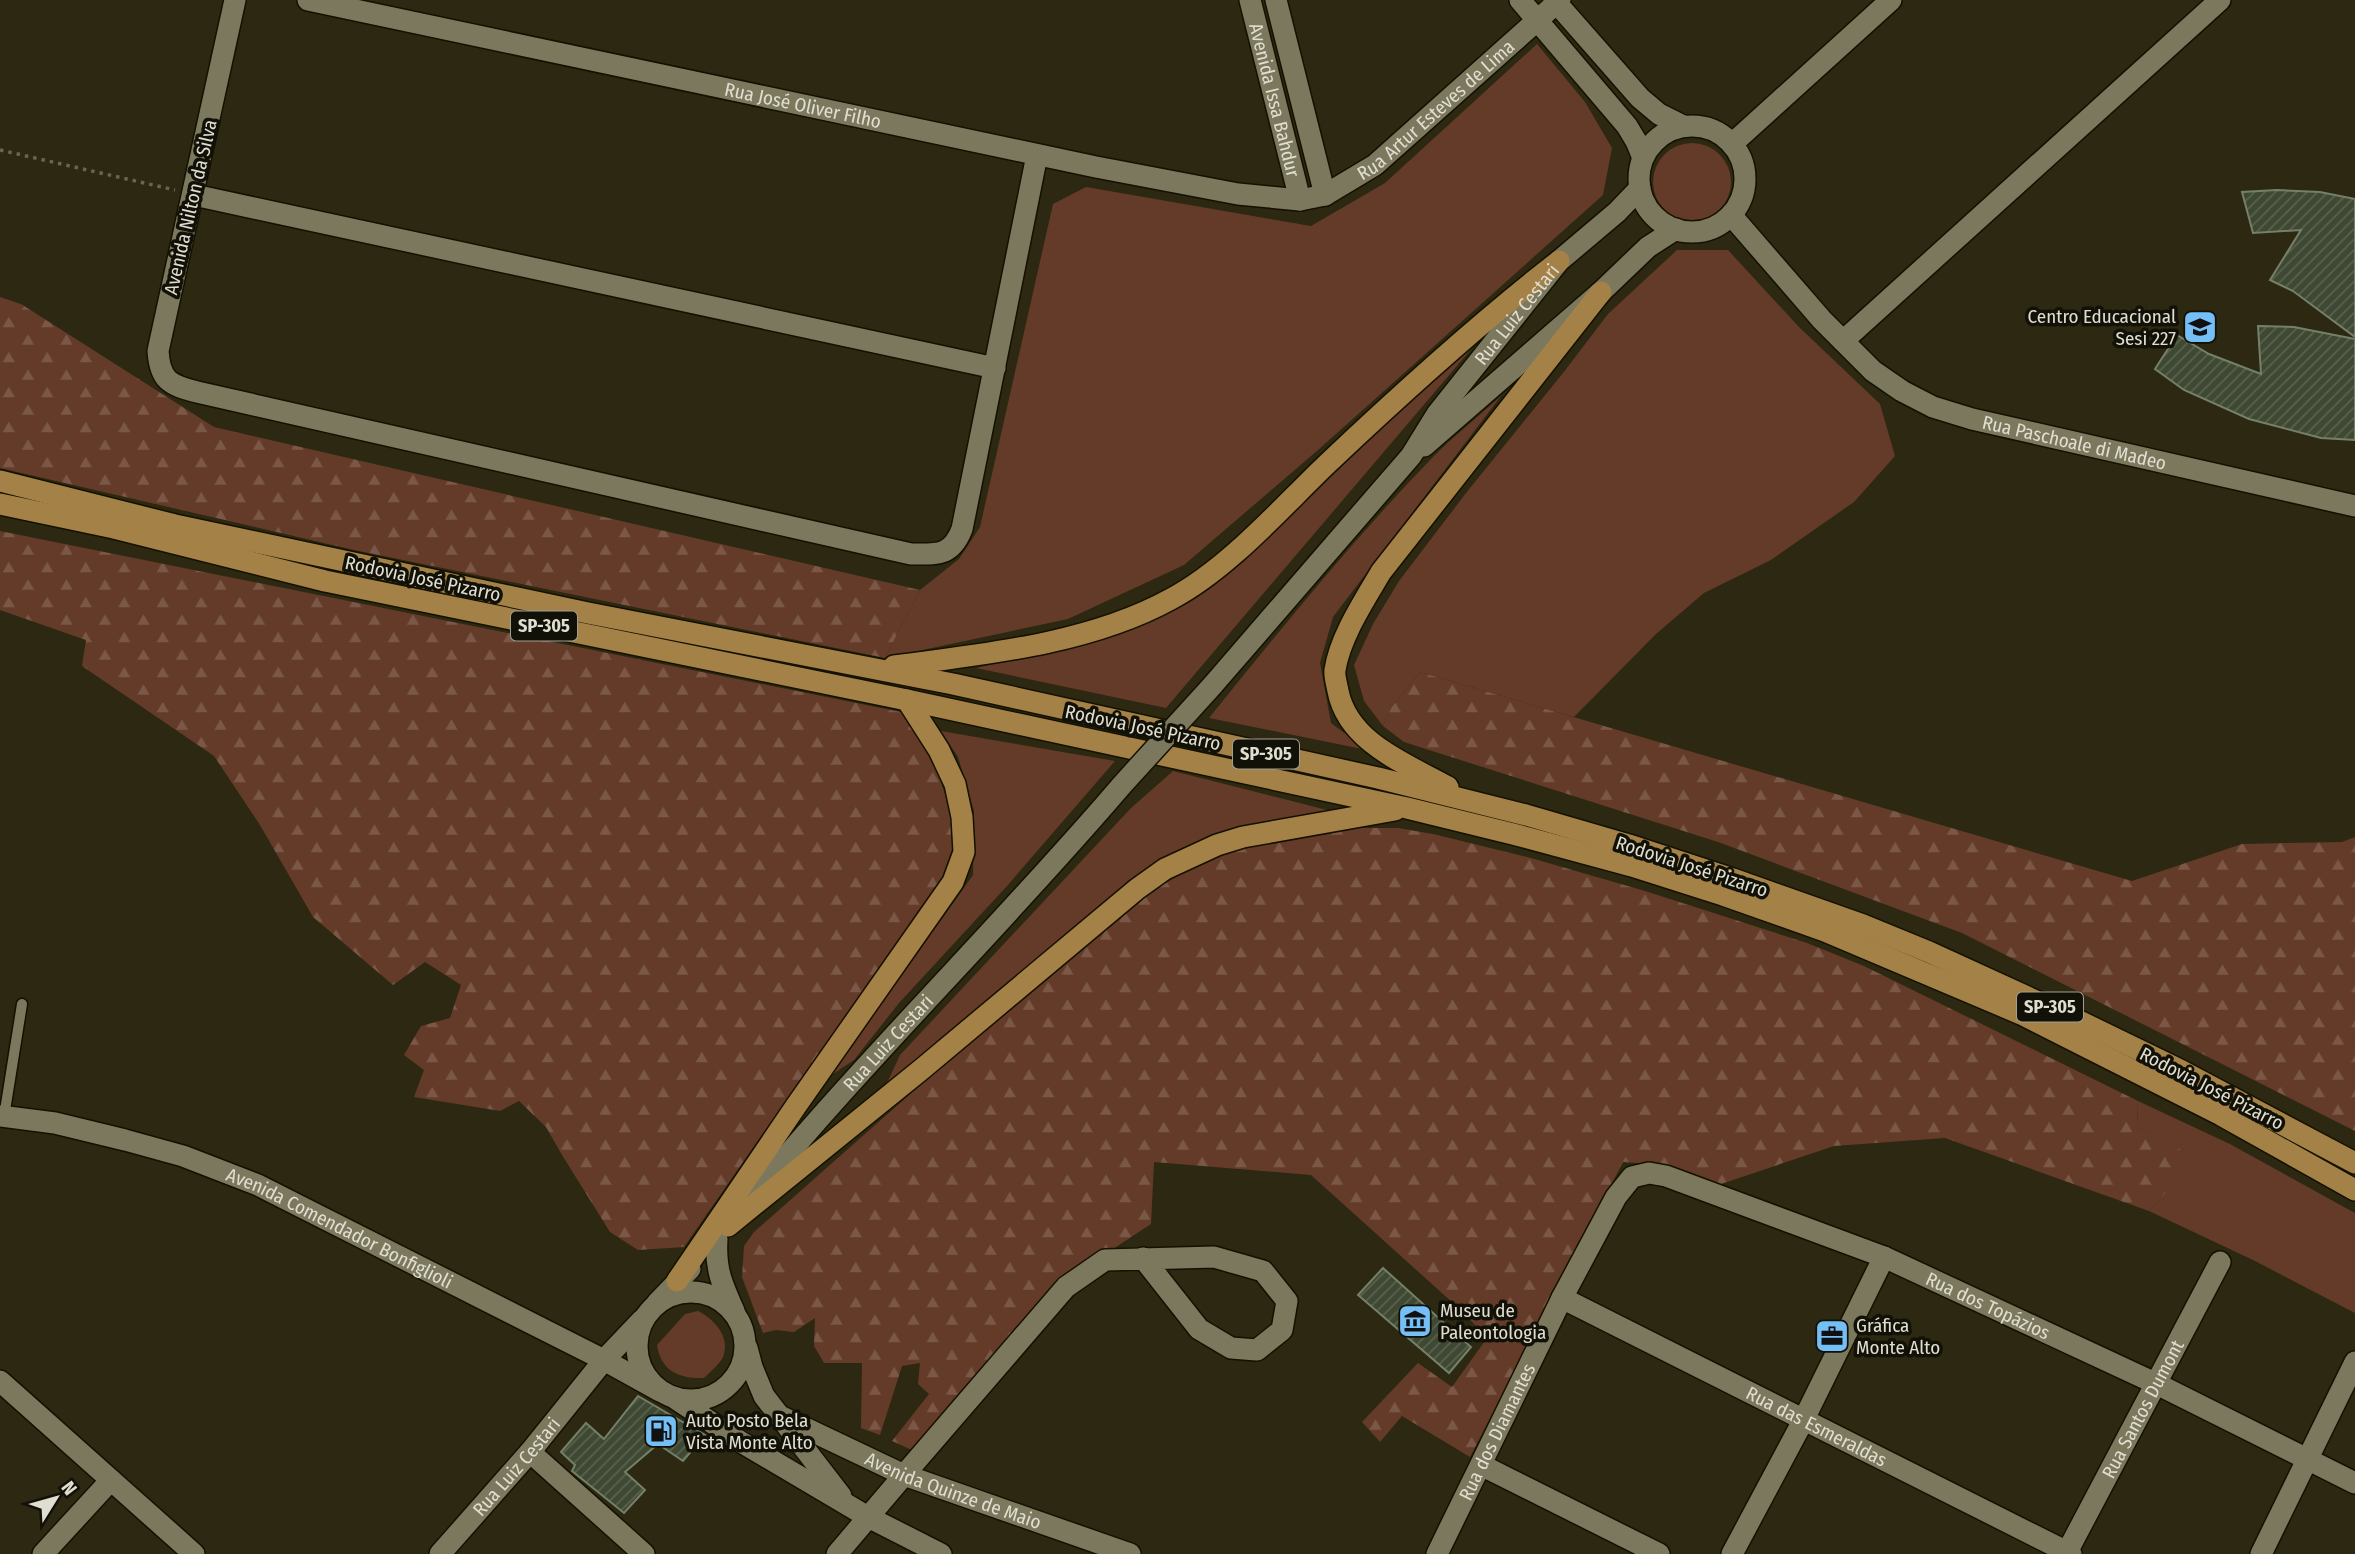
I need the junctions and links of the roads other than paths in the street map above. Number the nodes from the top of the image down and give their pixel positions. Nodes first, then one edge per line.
1 (235, 0) edge
2 (308, 0) edge
3 (1250, 0) edge
4 (1276, 0) edge
5 (1520, 0) edge
6 (1891, 0) edge
7 (2220, 0) edge
8 (1557, 1) edge
9 (1538, 20) junction
10 (1683, 126) junction
11 (1732, 144) junction
12 (1037, 155) junction
13 (1643, 158) junction
14 (1640, 188) junction
15 (194, 195) junction
16 (1325, 195) junction
17 (1300, 200) junction
18 (1731, 215) junction
19 (1676, 229) junction
20 (1559, 261) junction
21 (1601, 292) junction
22 (1843, 341) junction
23 (995, 368) junction
24 (1411, 456) junction
25 (0, 481) edge
26 (0, 504) edge
27 (2355, 506) edge
28 (877, 668) junction
29 (907, 700) junction
30 (1478, 803) junction
31 (1407, 808) junction
32 (22, 1004) dead end
33 (0, 1068) edge
34 (12, 1074) junction
35 (1, 1119) edge
36 (2355, 1163) edge
37 (2355, 1190) edge
38 (1616, 1197) joint
39 (723, 1233) junction
40 (1884, 1257) junction
41 (1143, 1258) junction
42 (2220, 1262) dead end
43 (677, 1281) junction
44 (1562, 1298) junction
45 (652, 1309) junction
46 (737, 1317) junction
47 (745, 1338) junction
48 (604, 1360) junction
49 (2355, 1363) edge
50 (0, 1381) edge
51 (2157, 1384) junction
52 (667, 1394) junction
53 (780, 1416) junction
54 (1803, 1421) junction
55 (530, 1452) junction
56 (2306, 1458) junction
57 (1481, 1465) junction
58 (904, 1475) junction
59 (111, 1480) junction
60 (2355, 1483) edge
61 (849, 1506) junction
62 (868, 1517) junction
63 (2068, 1553) edge
64 (43, 1554) edge
65 (194, 1554) edge
66 (440, 1554) edge
67 (645, 1554) edge
68 (836, 1554) edge
69 (940, 1554) edge
70 (1130, 1554) edge
71 (1437, 1554) edge
72 (1659, 1554) edge
73 (1732, 1554) edge
74 (2261, 1554) edge

1 - 15 street, Avenida Nilton da Silva
2 - 12 street, Rua José Oliver Filho
3 - 17 street, Avenida Issa Bahdur
4 - 16 street, Avenida Issa Bahdur
5 - 9 street
6 - 11 street
7 - 22 street
8 - 9 street, Rua Artur Esteves de Lima
8 - 10 street
9 - 13 street
9 - 16 street, Rua Artur Esteves de Lima
10 - 11 street
10 - 13 street
11 - 18 street
12 - 17 street, Rua José Oliver Filho
12 - 23 street
13 - 14 street
14 - 19 street
14 - 20 street, Rua Luiz Cestari
15 - 23 street
15 - 23 street, Avenida Nilton da Silva
16 - 17 street, Rua Artur Esteves de Lima
18 - 19 street
18 - 22 street, Rua Paschoale di Madeo
19 - 21 street, Rua Luiz Cestari
20 - 24 street, Rua Luiz Cestari
20 - 28 main road
21 - 24 street, Rua Luiz Cestari
21 - 30 main road
22 - 27 street, Rua Paschoale di Madeo
24 - 39 street, Rua Luiz Cestari, bridge
25 - 28 main road, Rodovia José Pizarro / SP-305
26 - 29 main road, Rodovia José Pizarro / SP-305
28 - 30 main road, Rodovia José Pizarro / SP-305
29 - 31 main road, Rodovia José Pizarro / SP-305
29 - 43 main road
30 - 36 main road, Rodovia José Pizarro / SP-305
31 - 37 main road, Rodovia José Pizarro / SP-305
31 - 39 main road
32 - 34 lane
33 - 34 lane
34 - 35 lane
35 - 48 street, Avenida Comendador Bonfiglioli
38 - 40 street, Rua dos Topázios
38 - 44 street, Rua dos Diamantes
39 - 43 street, Rua Luiz Cestari
39 - 46 street
40 - 51 street, Rua dos Topázios
40 - 54 street
41 - 41 street
41 - 58 street
42 - 51 street, Rua Santos Dumont
43 - 45 street, Rua Luiz Cestari
44 - 54 street, Rua das Esmeraldas
44 - 57 street, Rua dos Diamantes
45 - 46 street
45 - 48 street, Rua Luiz Cestari
45 - 52 street
46 - 47 street
47 - 52 street
47 - 53 street
48 - 52 street, Avenida Comendador Bonfiglioli
48 - 55 street, Rua Luiz Cestari
49 - 56 street
50 - 59 street
51 - 56 street, Rua dos Topázios
51 - 63 street, Rua Santos Dumont
52 - 61 street, Avenida Comendador Bonfiglioli
53 - 58 street, Avenida Quinze de Maio
53 - 61 street
54 - 63 street, Rua das Esmeraldas
54 - 73 street
55 - 66 street, Rua Luiz Cestari
55 - 67 street
56 - 60 street, Rua dos Topázios
56 - 74 street
57 - 71 street, Rua dos Diamantes
57 - 72 street
58 - 62 street
58 - 70 street, Avenida Quinze de Maio
59 - 64 street
59 - 65 street
61 - 62 street, Avenida Comendador Bonfiglioli
62 - 68 street
62 - 69 street, Avenida Comendador Bonfiglioli

